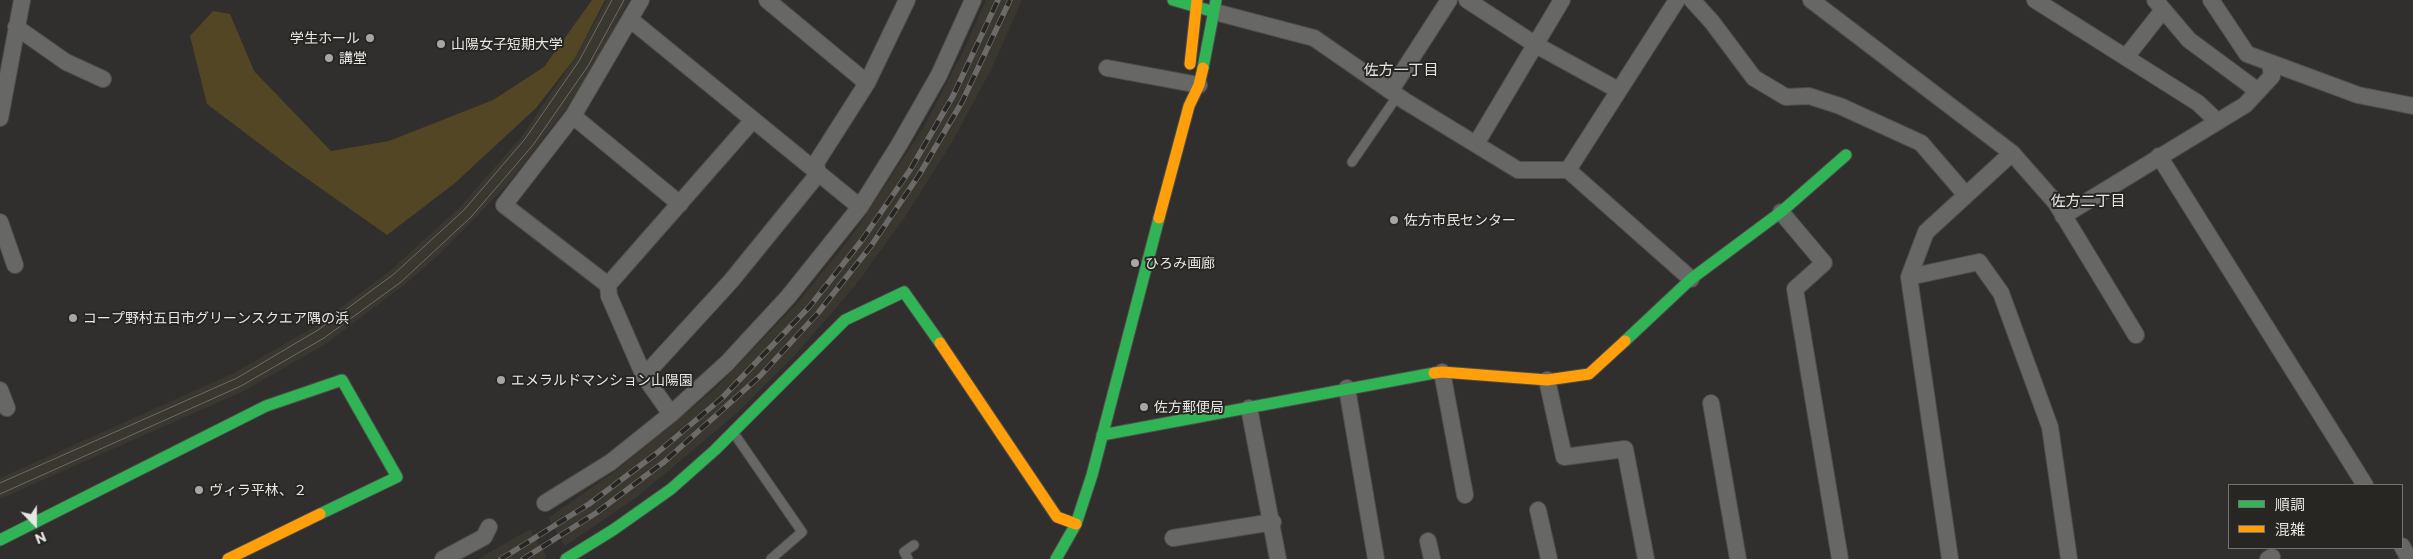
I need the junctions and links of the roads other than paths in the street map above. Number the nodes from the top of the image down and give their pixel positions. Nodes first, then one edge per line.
1 (22, 0) edge
2 (641, 0) edge
3 (767, 0) edge
4 (908, 0) edge
5 (974, 0) edge
6 (1173, 0) edge
7 (1449, 0) edge
8 (1467, 0) edge
9 (1562, 0) edge
10 (1677, 0) edge
11 (1692, 0) edge
12 (1811, 0) edge
13 (2035, 0) edge
14 (2211, 0) edge
15 (1197, 4) edge
16 (2159, 5) edge
17 (1216, 6) edge
18 (631, 20) junction
19 (16, 27) junction
20 (1536, 45) junction
21 (2126, 57) junction
22 (2270, 63) junction
23 (1107, 68) dead end
24 (103, 79) dead end
25 (867, 83) junction
26 (1194, 84) junction
27 (1618, 90) junction
28 (2258, 90) junction
29 (1394, 92) junction
30 (2413, 106) edge
31 (574, 116) junction
32 (0, 118) edge
33 (752, 120) junction
34 (2218, 121) junction
35 (1476, 144) junction
36 (2012, 153) junction
37 (1846, 155) dead end
38 (2159, 156) junction
39 (1352, 162) dead end
40 (1568, 170) junction
41 (818, 174) junction
42 (1966, 195) junction
43 (680, 204) junction
44 (860, 207) junction
45 (1781, 212) junction
46 (2063, 216) junction
47 (0, 222) edge
48 (15, 265) dead end
49 (1909, 277) junction
50 (1691, 279) junction
51 (608, 285) junction
52 (2136, 335) dead end
53 (1442, 372) junction
54 (644, 376) junction
55 (1547, 380) junction
56 (1347, 388) junction
57 (0, 390) edge
58 (1711, 403) dead end
59 (7, 408) dead end
60 (1249, 408) junction
61 (671, 414) junction
62 (733, 432) junction
63 (1102, 435) junction
64 (2364, 484) edge
65 (1465, 495) dead end
66 (545, 503) dead end
67 (1538, 510) dead end
68 (1273, 522) junction
69 (1076, 524) junction
70 (489, 527) dead end
71 (1173, 538) dead end
72 (0, 540) edge
73 (1428, 541) dead end
74 (914, 545) dead end
75 (2403, 548) edge
76 (228, 559) edge
77 (443, 559) edge
78 (566, 559) edge
79 (771, 559) edge
80 (908, 559) edge
81 (1056, 559) edge
82 (1278, 559) edge
83 (1376, 559) edge
84 (1432, 559) edge
85 (1549, 559) edge
86 (1646, 559) edge
87 (1738, 559) edge
88 (1840, 559) edge
89 (1950, 559) edge
90 (2069, 559) edge
91 (2409, 559) edge

1 - 19 street
2 - 18 street
3 - 25 street
4 - 25 street
5 - 44 street
6 - 15 street
7 - 29 street
8 - 20 street
9 - 20 street
10 - 27 street
11 - 42 street
12 - 36 street
13 - 21 street
14 - 22 street
15 - 17 street
15 - 26 street
16 - 21 street
16 - 28 street
17 - 26 street
17 - 29 street
18 - 31 street
18 - 33 street
19 - 24 street
19 - 32 street
20 - 27 street
20 - 35 street
21 - 34 street
22 - 28 street
22 - 30 street
23 - 26 street
25 - 41 street
26 - 63 street
27 - 40 street
28 - 34 street
29 - 35 street
29 - 39 lane
31 - 43 street
31 - 51 street
33 - 41 street
33 - 43 street
34 - 38 street
35 - 40 street
36 - 42 street
36 - 46 street
37 - 45 street
38 - 46 street
38 - 64 street
40 - 50 street
41 - 44 street
41 - 54 street
42 - 49 street
43 - 51 street
44 - 61 street
45 - 50 street
45 - 88 street
46 - 52 street
47 - 48 street
49 - 89 street
49 - 90 street
50 - 55 street
51 - 54 street
53 - 55 street
53 - 56 street
53 - 65 street
54 - 61 street
55 - 86 street
56 - 60 street
56 - 83 street
57 - 59 street
58 - 87 street
60 - 63 street
60 - 68 street
61 - 66 street
62 - 69 street
62 - 78 street
62 - 79 lane
63 - 69 street
67 - 85 street
68 - 71 street
68 - 82 street
69 - 81 street
70 - 77 street
72 - 76 street
73 - 84 street
74 - 80 lane
75 - 91 street

